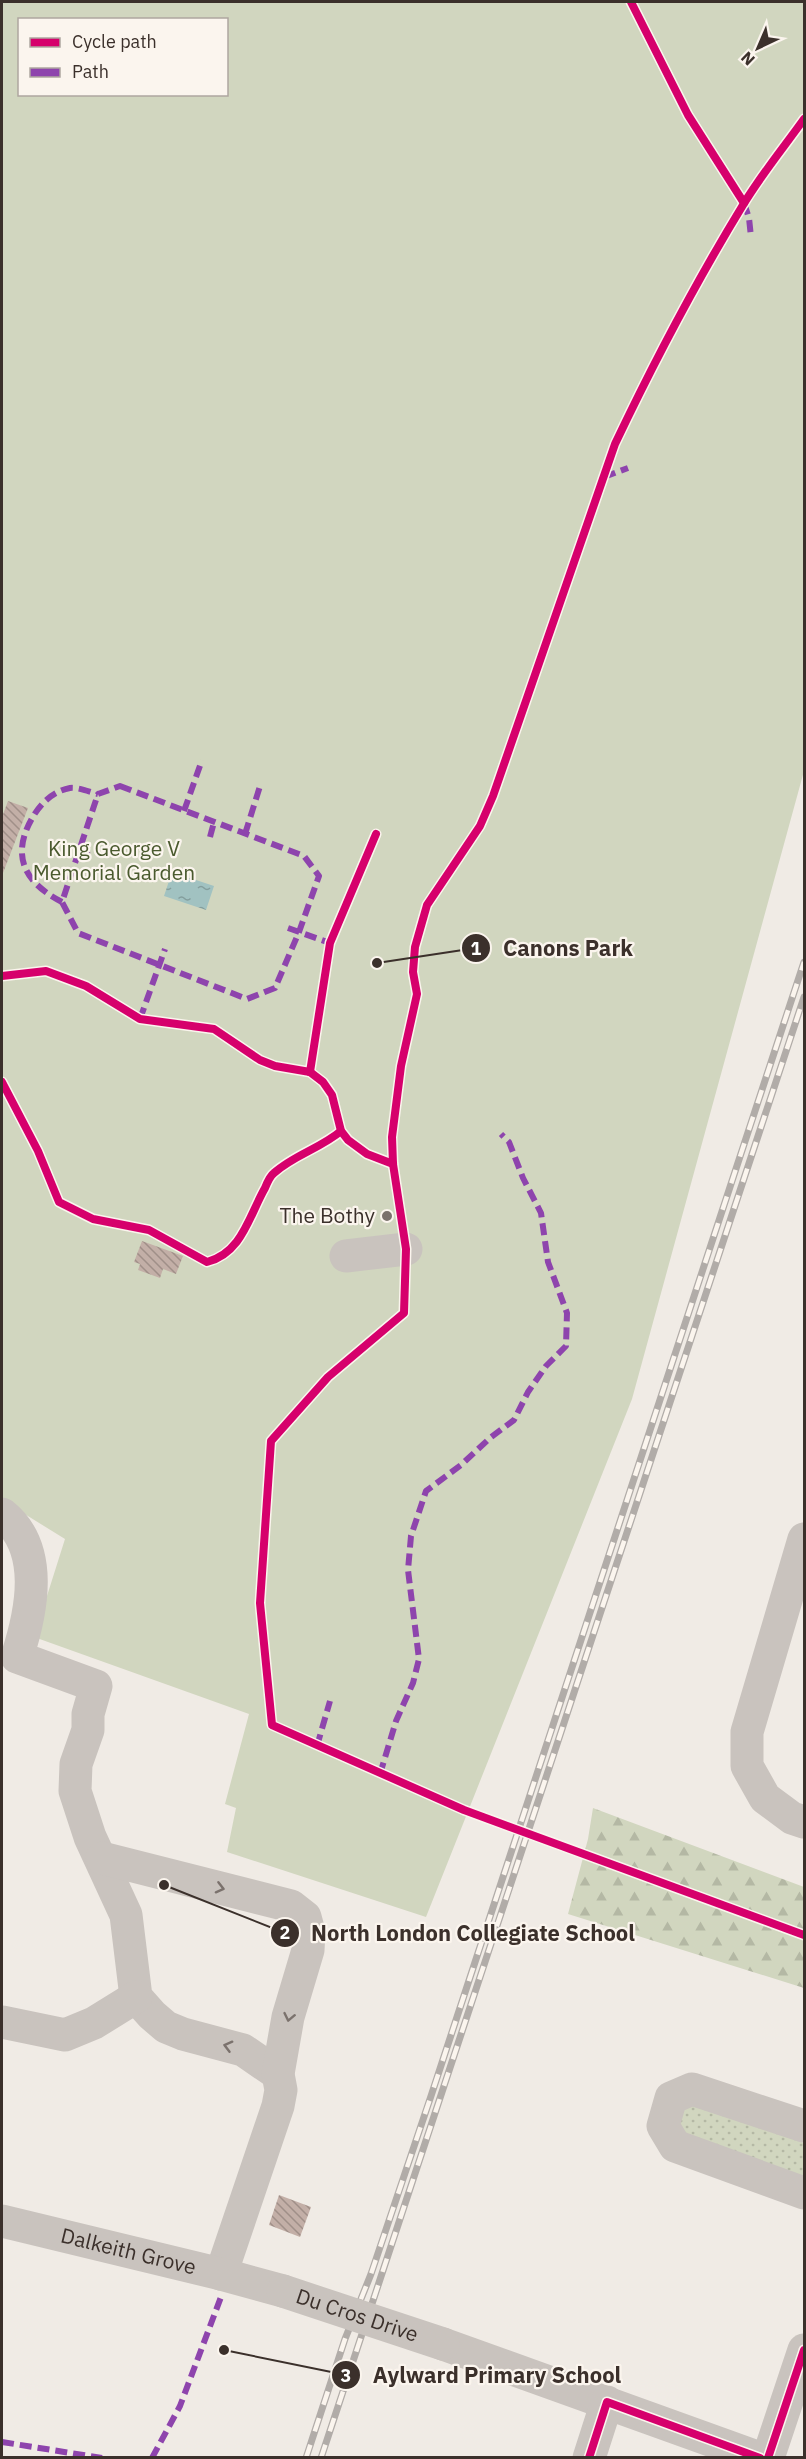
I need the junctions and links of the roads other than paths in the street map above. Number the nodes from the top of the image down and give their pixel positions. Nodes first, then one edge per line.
1 (406, 1249) dead end
2 (346, 1256) dead end
3 (2, 1514) edge
4 (804, 1539) edge
5 (804, 1822) edge
6 (102, 1858) junction
7 (170, 1875) junction
8 (126, 1915) junction
9 (136, 1997) junction
10 (2, 2022) edge
11 (278, 2074) junction
12 (804, 2126) edge
13 (804, 2193) edge
14 (2, 2221) edge
15 (221, 2274) junction
16 (270, 2288) joint
17 (804, 2350) edge
18 (607, 2402) junction
19 (589, 2457) edge
20 (760, 2457) edge
21 (768, 2457) edge

1 - 2 street
3 - 6 street
4 - 5 street
6 - 7 street
6 - 8 street
7 - 8 street
7 -> 11 street
8 - 9 street
9 - 10 street
11 -> 9 street
11 - 15 street
12 - 13 street
14 - 15 street, Dalkeith Grove
15 - 16 street, Dalkeith Grove
16 - 18 street, Du Cros Drive, bridge
17 - 21 street
18 - 19 street
18 - 20 street, Du Cros Drive

